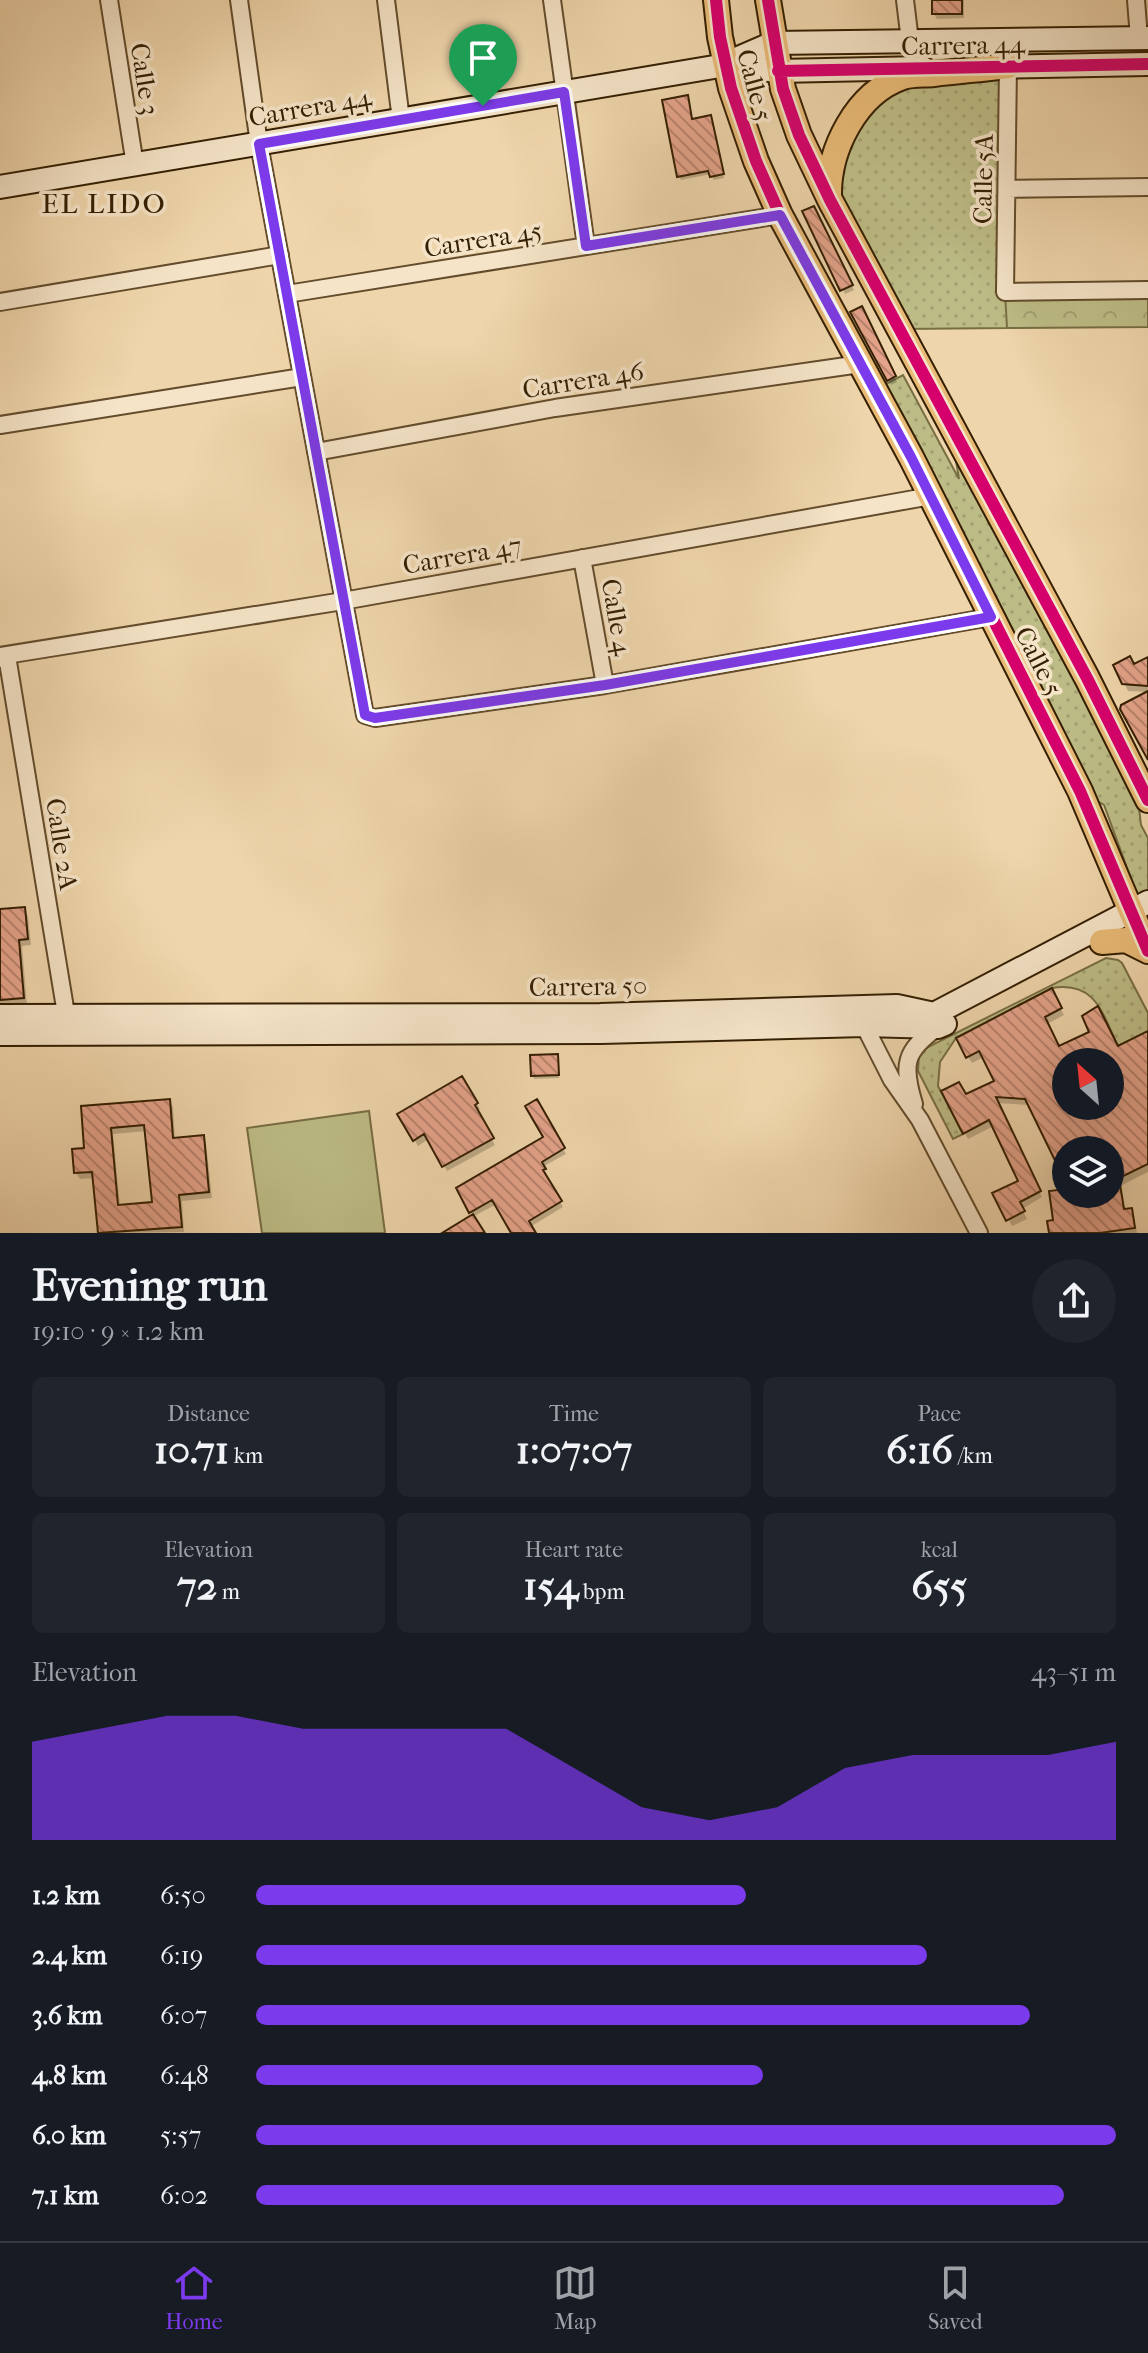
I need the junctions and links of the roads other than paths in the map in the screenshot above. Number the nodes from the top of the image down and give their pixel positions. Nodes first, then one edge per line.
1 (109, 0) edge
2 (239, 0) edge
3 (386, 0) edge
4 (552, 0) edge
5 (716, 0) edge
6 (768, 0) edge
7 (905, 0) edge
8 (1136, 0) edge
9 (1143, 38) edge
10 (1009, 40) junction
11 (910, 41) junction
12 (773, 43) junction
13 (1148, 64) edge
14 (725, 65) junction
15 (1008, 66) junction
16 (778, 71) junction
17 (564, 92) junction
18 (401, 120) junction
19 (259, 144) junction
20 (135, 165) junction
21 (0, 187) edge
22 (1148, 187) edge
23 (1007, 189) junction
24 (830, 200) junction
25 (780, 215) junction
26 (586, 246) junction
27 (280, 255) junction
28 (1148, 290) edge
29 (287, 294) junction
30 (0, 302) edge
31 (860, 364) junction
32 (302, 377) junction
33 (0, 425) edge
34 (316, 452) junction
35 (931, 496) junction
36 (582, 558) junction
37 (343, 601) junction
38 (991, 617) junction
39 (6, 657) edge
40 (605, 685) junction
41 (1148, 800) edge
42 (1141, 914) edge
43 (1102, 942) junction
44 (1148, 951) edge
45 (0, 1016) edge
46 (68, 1024) junction
47 (864, 1025) junction
48 (938, 1027) junction
49 (0, 1034) edge
50 (920, 1120) junction
51 (979, 1233) edge

1 - 20 street, Calle 3
2 - 19 street
3 - 18 street
4 - 17 street
5 - 14 main road, Calle 5
6 - 12 main road, Calle 5
7 - 11 street
8 - 9 street
9 - 10 street, Carrera 44
10 - 11 street, Carrera 44
10 - 15 street
11 - 12 street, Carrera 44
12 - 14 street, Carrera 44
12 - 16 main road, Calle 5
13 - 15 street, Carrera 44
14 - 16 street, Carrera 44
14 - 17 street, Carrera 44
14 - 25 main road, Calle 5
15 - 16 street, Carrera 44
15 - 23 street, Calle 5A
15 - 24 main road
16 - 24 main road, Calle 5
17 - 18 street, Carrera 44
17 - 26 street
18 - 19 street, Carrera 44
19 - 20 street, Carrera 44
19 - 27 street
20 - 21 street, Carrera 44
22 - 23 street
23 - 28 street, Calle 5A
24 - 41 main road, Calle 5
25 - 26 street, Carrera 45
25 - 31 main road, Calle 5
26 - 29 street, Carrera 45
27 - 29 street
27 - 30 street
29 - 32 street
31 - 34 street, Carrera 46
31 - 35 main road, Calle 5
32 - 33 street
32 - 34 street
34 - 37 street
35 - 36 street, Carrera 47
35 - 38 main road, Calle 5
36 - 37 street, Carrera 47
36 - 40 street, Calle 4
37 - 39 street, Carrera 47
37 - 40 street
38 - 40 street
38 - 42 main road, Calle 5
39 - 46 street, Calle 2A
42 - 43 street, Carrera 50
42 - 44 main road, Calle 5
42 - 46 street, Carrera 50
43 - 44 main road
43 - 48 street, Carrera 50
45 - 46 street, Carrera 50
46 - 47 street, Carrera 50
46 - 49 street, Carrera 50
47 - 48 street, Carrera 50
47 - 50 street
48 - 50 street
50 - 51 street

